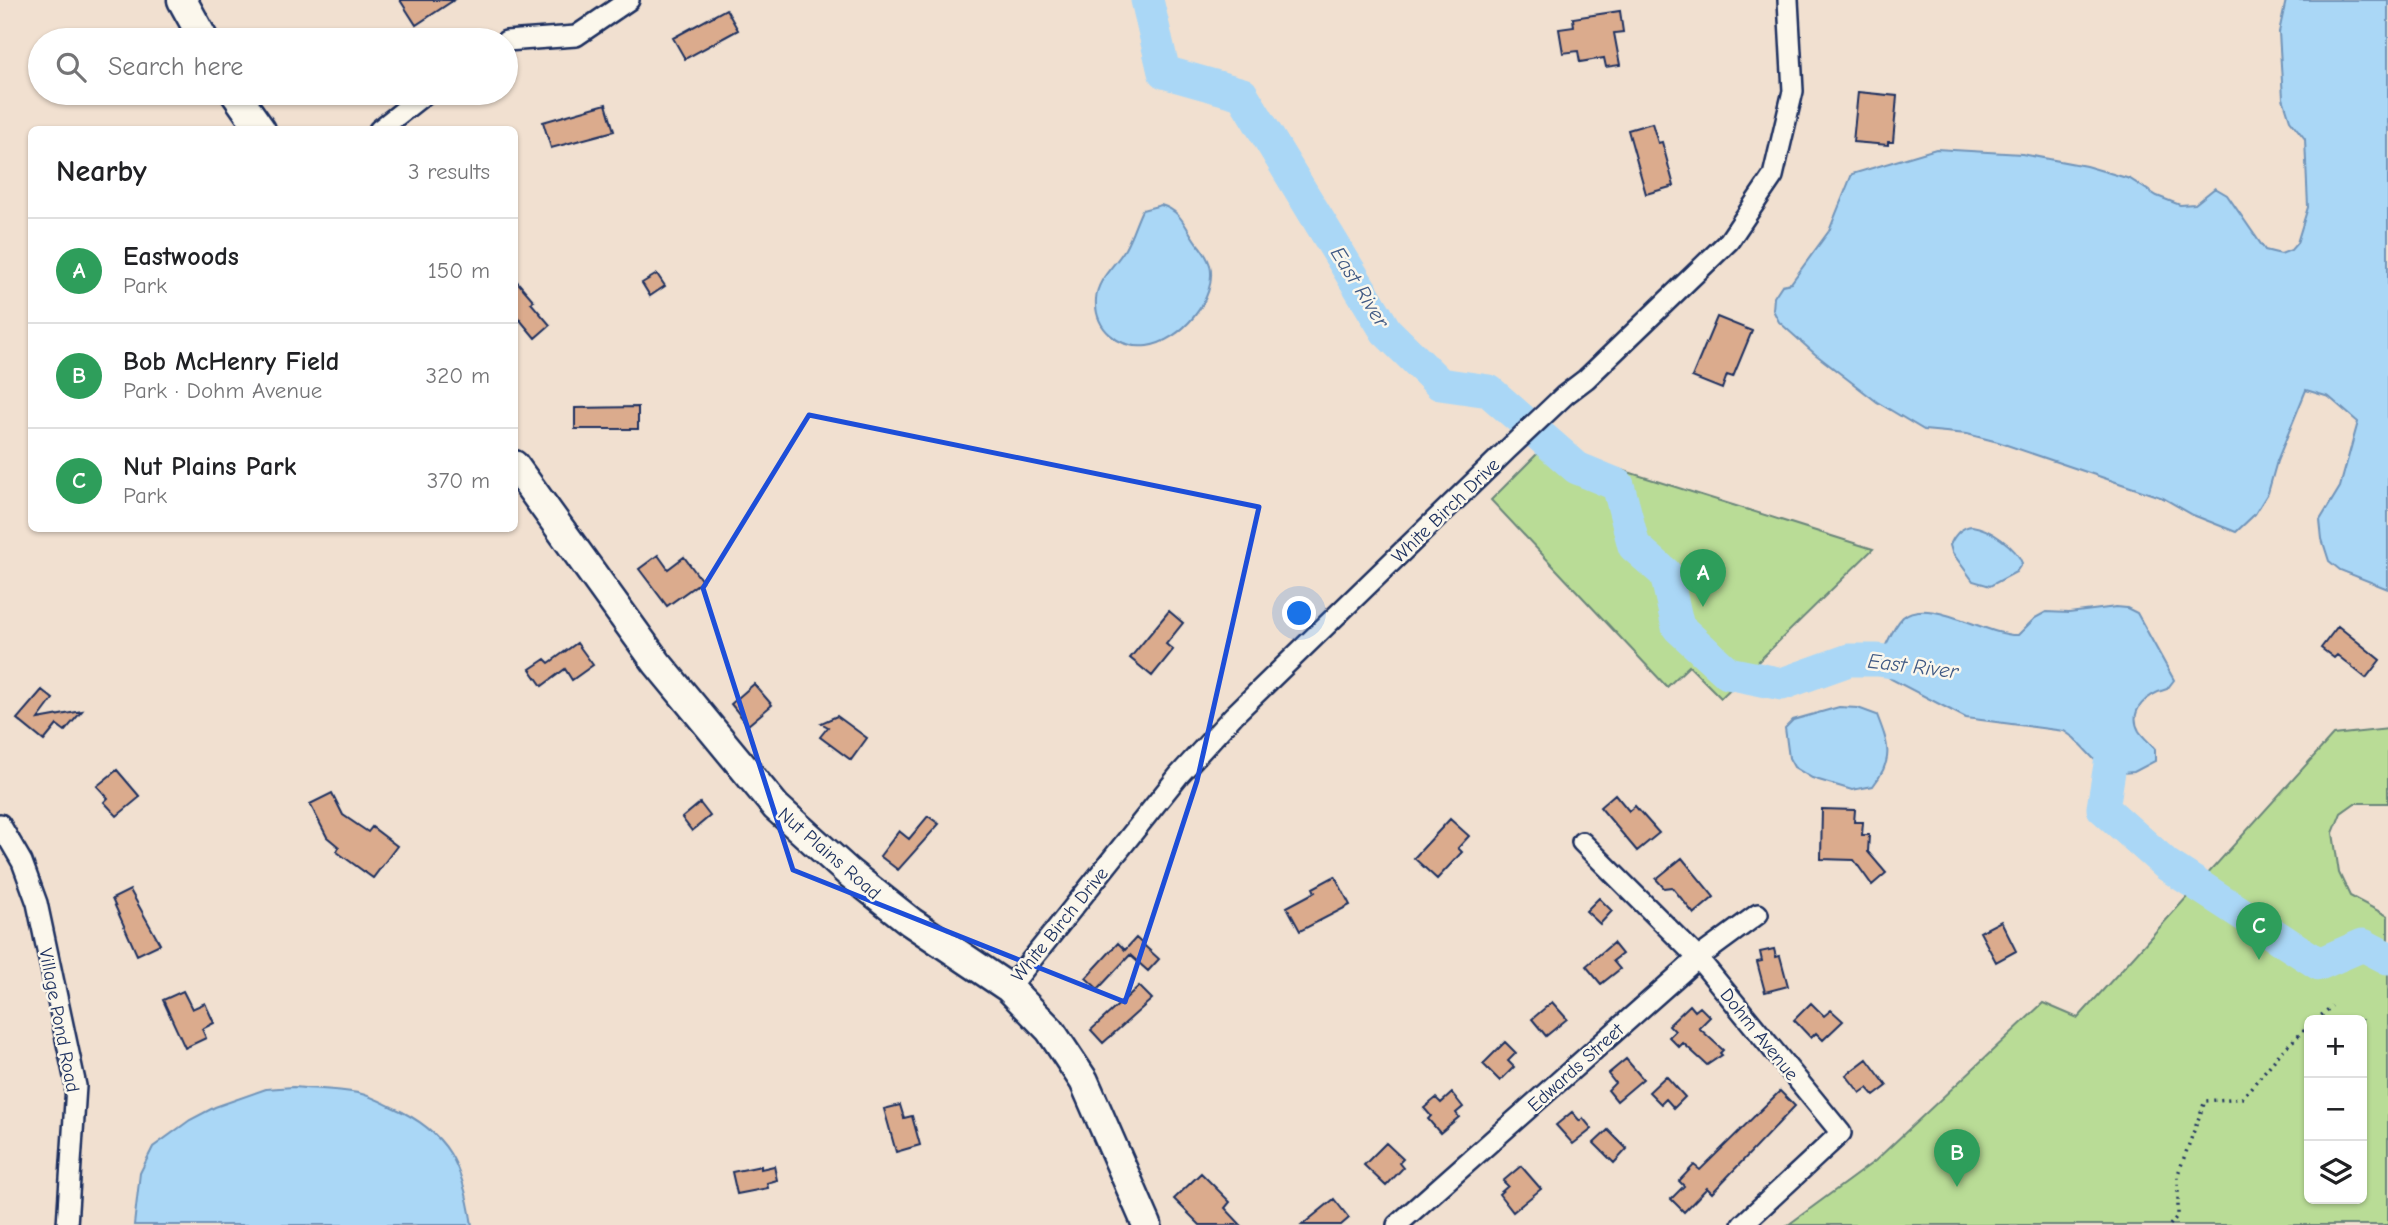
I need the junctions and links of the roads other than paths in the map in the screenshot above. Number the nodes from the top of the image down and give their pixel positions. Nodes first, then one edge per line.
1 (182, 0) edge
2 (629, 0) edge
3 (1788, 0) edge
4 (197, 28) edge
5 (518, 40) edge
6 (243, 105) edge
7 (411, 105) edge
8 (258, 126) edge
9 (384, 126) edge
10 (518, 471) edge
11 (0, 824) edge
12 (1581, 842) dead end
13 (1758, 914) dead end
14 (1698, 958) junction
15 (1009, 988) junction
16 (67, 1225) edge
17 (1147, 1225) edge
18 (1397, 1225) edge
19 (1742, 1225) edge

1 - 4 street
2 - 5 street
3 - 15 street, White Birch Drive
6 - 8 street
7 - 9 street
10 - 15 street, Nut Plains Road
11 - 16 street, Village Pond Road
12 - 14 street, Dohm Avenue
13 - 14 street, Edwards Street
14 - 18 street, Edwards Street
14 - 19 street, Dohm Avenue
15 - 17 street, Nut Plains Road

